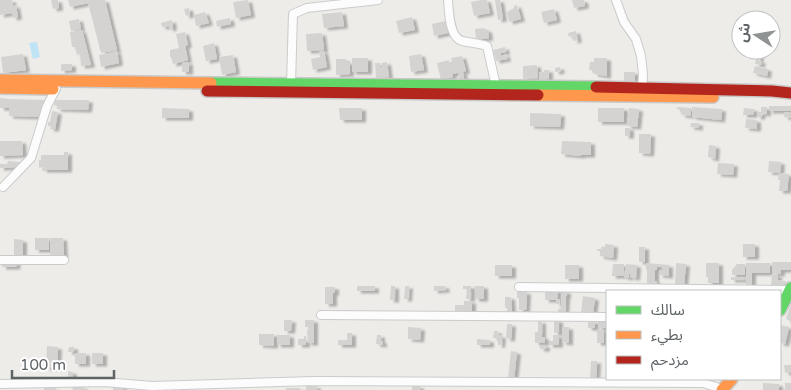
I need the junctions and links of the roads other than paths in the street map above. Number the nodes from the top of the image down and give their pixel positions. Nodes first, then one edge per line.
1 (378, 0) edge
2 (448, 0) edge
3 (616, 0) edge
4 (0, 80) edge
5 (93, 86) junction
6 (496, 86) junction
7 (284, 87) junction
8 (0, 88) edge
9 (56, 89) junction
10 (642, 93) junction
11 (791, 94) edge
12 (3, 187) dead end
13 (0, 260) edge
14 (64, 260) dead end
15 (519, 287) dead end
16 (791, 289) edge
17 (781, 308) edge
18 (321, 315) dead end
19 (606, 317) edge
20 (0, 384) edge
21 (99, 386) edge
22 (723, 389) edge

1 - 7 street
2 - 6 street
3 - 10 street
4 - 5 main road
5 - 7 main road
5 - 9 main road
6 - 7 main road
6 - 10 main road
7 - 10 main road
8 - 9 main road
9 - 12 street
10 - 11 main road
13 - 14 street
15 - 16 street
16 - 17 main road
18 - 19 street
20 - 21 street
21 - 22 street

